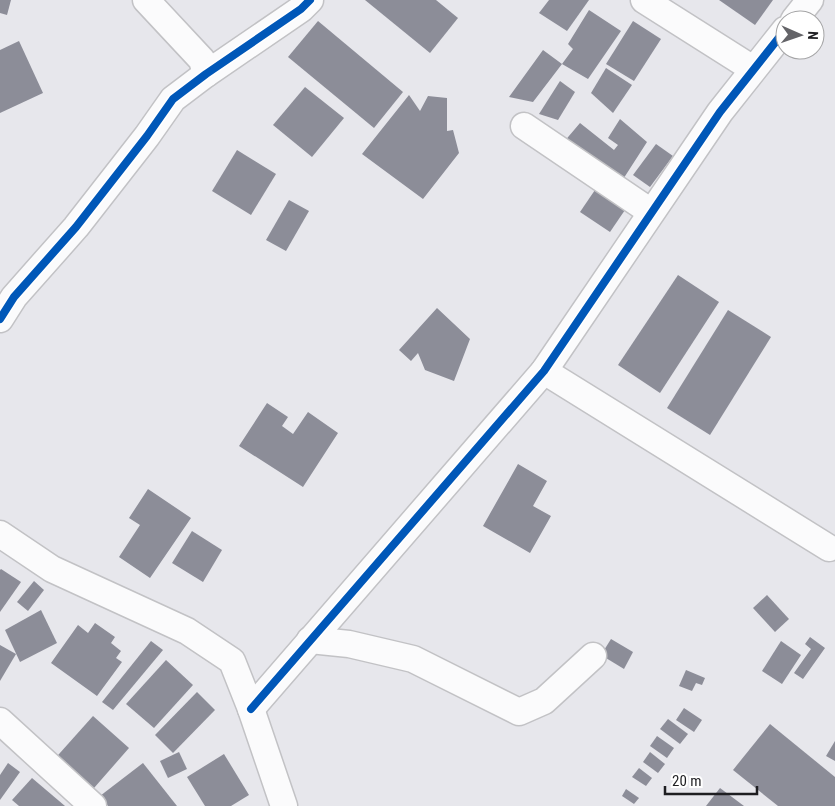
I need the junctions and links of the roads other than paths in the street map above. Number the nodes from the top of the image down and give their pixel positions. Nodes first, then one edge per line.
1 (146, 0) edge
2 (310, 0) edge
3 (644, 0) edge
4 (810, 0) edge
5 (802, 10) edge
6 (775, 42) edge
7 (753, 69) junction
8 (206, 74) junction
9 (524, 126) dead end
10 (651, 212) junction
11 (0, 319) edge
12 (544, 371) junction
13 (0, 534) edge
14 (829, 548) dead end
15 (310, 640) junction
16 (593, 656) dead end
17 (251, 709) junction
18 (0, 721) edge
19 (92, 806) edge
20 (284, 806) edge

1 - 8 street
2 - 8 street
3 - 7 street
4 - 5 street
6 - 7 street
7 - 10 street
8 - 11 street
9 - 10 street
10 - 12 street
12 - 14 street
12 - 15 street
13 - 17 street
15 - 16 street
15 - 17 street
17 - 20 street
18 - 19 street

